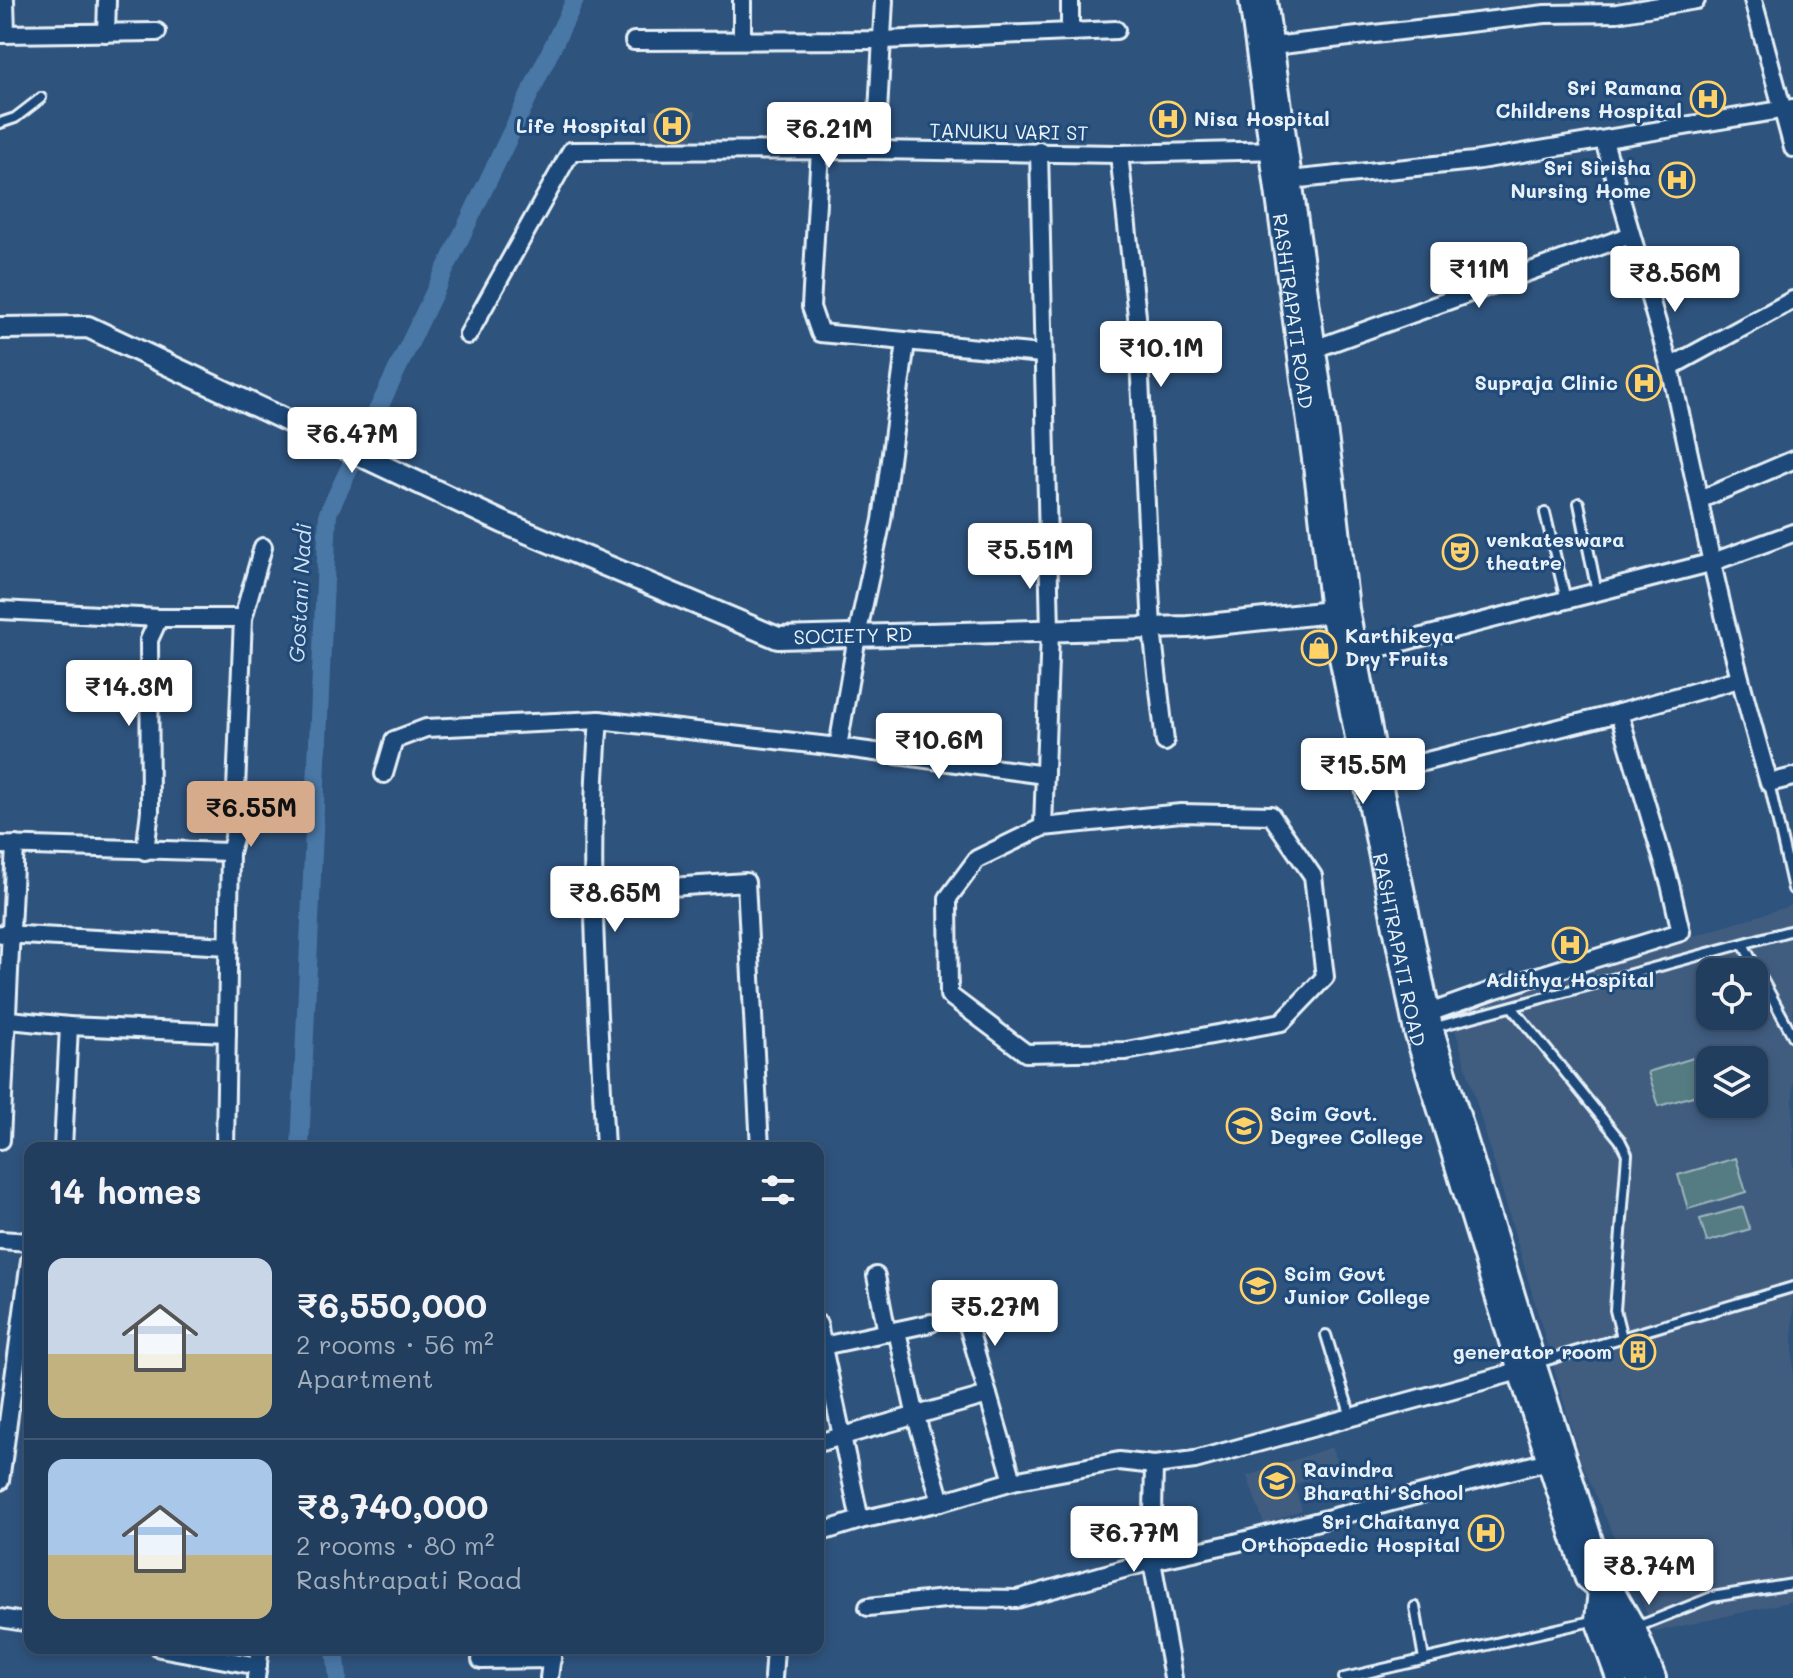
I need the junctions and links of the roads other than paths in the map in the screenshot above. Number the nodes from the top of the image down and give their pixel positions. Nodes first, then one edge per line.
1 (5, 0) edge
2 (107, 0) edge
3 (742, 0) edge
4 (884, 0) edge
5 (1070, 0) edge
6 (1250, 0) edge
7 (1266, 0) edge
8 (1696, 0) edge
9 (1753, 0) edge
10 (1116, 30) dead end
11 (157, 32) dead end
12 (1070, 32) junction
13 (106, 33) junction
14 (3, 34) edge
15 (742, 40) junction
16 (883, 40) junction
17 (634, 41) dead end
18 (1273, 46) junction
19 (41, 98) dead end
20 (1788, 110) edge
21 (0, 123) edge
22 (1604, 141) junction
23 (1793, 148) edge
24 (820, 150) junction
25 (876, 150) junction
26 (1280, 150) junction
27 (1039, 151) junction
28 (1119, 154) junction
29 (1284, 180) junction
30 (1631, 235) junction
31 (1793, 300) edge
32 (0, 328) edge
33 (468, 335) dead end
34 (906, 342) junction
35 (1314, 349) junction
36 (1042, 354) junction
37 (1670, 367) junction
38 (1793, 460) edge
39 (1699, 500) junction
40 (1579, 503) dead end
41 (1545, 513) dead end
42 (1793, 533) edge
43 (263, 547) dead end
44 (1710, 563) junction
45 (1597, 592) junction
46 (1566, 600) junction
47 (0, 610) edge
48 (1331, 612) junction
49 (159, 618) junction
50 (243, 618) junction
51 (1152, 629) junction
52 (1050, 631) junction
53 (857, 636) junction
54 (1348, 656) junction
55 (1739, 679) junction
56 (1619, 713) junction
57 (599, 720) junction
58 (1165, 742) dead end
59 (838, 747) junction
60 (1379, 773) junction
61 (384, 774) dead end
62 (1045, 775) junction
63 (1793, 777) edge
64 (1769, 783) junction
65 (1043, 827) junction
66 (7, 845) edge
67 (145, 851) junction
68 (230, 852) junction
69 (1793, 889) edge
70 (594, 892) junction
71 (1793, 930) edge
72 (6, 934) edge
73 (1743, 944) junction
74 (229, 946) junction
75 (1512, 1007) junction
76 (3, 1020) edge
77 (1426, 1024) junction
78 (69, 1026) junction
79 (227, 1033) junction
80 (1793, 1036) edge
81 (1, 1140) edge
82 (63, 1142) edge
83 (225, 1142) edge
84 (605, 1142) edge
85 (760, 1142) edge
86 (0, 1240) edge
87 (24, 1242) edge
88 (876, 1276) dead end
89 (1793, 1287) edge
90 (24, 1304) edge
91 (964, 1312) dead end
92 (931, 1323) dead end
93 (892, 1332) junction
94 (1326, 1335) dead end
95 (1622, 1338) junction
96 (824, 1346) edge
97 (824, 1363) edge
98 (1527, 1367) junction
99 (988, 1395) junction
100 (916, 1417) junction
101 (1351, 1417) junction
102 (843, 1437) junction
103 (824, 1442) edge
104 (1548, 1461) junction
105 (1154, 1465) junction
106 (0, 1481) edge
107 (1013, 1481) junction
108 (941, 1502) junction
109 (860, 1520) junction
110 (824, 1531) edge
111 (1152, 1561) junction
112 (1793, 1584) edge
113 (1599, 1590) junction
114 (868, 1607) dead end
115 (1415, 1607) dead end
116 (0, 1618) edge
117 (1596, 1620) junction
118 (24, 1622) edge
119 (1635, 1628) junction
120 (184, 1654) edge
121 (543, 1654) edge
122 (553, 1654) edge
123 (775, 1654) edge
124 (1424, 1659) junction
125 (481, 1660) dead end
126 (257, 1672) edge
127 (549, 1678) edge
128 (773, 1678) edge
129 (1173, 1678) edge
130 (1344, 1678) edge
131 (1617, 1678) edge
132 (1636, 1678) edge
133 (1655, 1678) edge

1 - 14 street
2 - 13 street
3 - 15 street
4 - 16 street
5 - 12 street
6 - 26 street, RASHTRAPATI ROAD
7 - 18 street, RASHTRAPATI ROAD
8 - 18 street
9 - 20 street
10 - 12 street
11 - 13 street
12 - 16 street
13 - 14 street
15 - 16 street
15 - 17 street
16 - 25 street
18 - 26 street, RASHTRAPATI ROAD
19 - 21 lane
20 - 22 street
20 - 23 street
22 - 29 street
22 - 30 street
24 - 25 street, TANUKU VARI ST
24 - 33 street, TANUKU VARI ST
24 - 34 street
25 - 27 street, TANUKU VARI ST
26 - 28 street, TANUKU VARI ST
26 - 29 street, RASHTRAPATI ROAD
27 - 28 street, TANUKU VARI ST
27 - 36 street
28 - 51 street
29 - 35 street, RASHTRAPATI ROAD
29 - 48 street, RASHTRAPATI ROAD
30 - 35 street
30 - 37 street
31 - 37 street
32 - 53 street, SOCIETY RD
34 - 36 street
34 - 53 street
35 - 54 street, RASHTRAPATI ROAD
36 - 52 street
37 - 39 street
38 - 39 street
39 - 44 street
40 - 45 lane
41 - 46 lane
42 - 44 street
43 - 50 street
44 - 45 street
44 - 55 street
45 - 46 street
46 - 54 street
47 - 49 street
48 - 51 street, SOCIETY RD
48 - 54 street, RASHTRAPATI ROAD
49 - 50 street
49 - 67 street
50 - 68 street
51 - 52 street, SOCIETY RD
51 - 58 street
52 - 53 street, SOCIETY RD
52 - 62 street
53 - 59 street
54 - 60 street, RASHTRAPATI ROAD
54 - 77 street, RASHTRAPATI ROAD
55 - 56 street
55 - 64 street
56 - 60 street
56 - 77 street
57 - 59 street
57 - 61 street
57 - 70 street
59 - 62 street
60 - 77 street, RASHTRAPATI ROAD
62 - 65 street
63 - 64 street
64 - 69 lane
65 - 65 street
66 - 67 street
66 - 72 street
67 - 68 street
68 - 74 street
70 - 84 street
70 - 85 street
71 - 73 lane
72 - 74 street
72 - 76 street
73 - 75 lane
73 - 80 lane
74 - 79 street
75 - 77 lane
75 - 95 lane
76 - 78 street
76 - 81 street
77 - 98 street, RASHTRAPATI ROAD
78 - 79 street
78 - 82 street
79 - 83 street
86 - 87 street
88 - 93 street
89 - 95 lane
90 - 106 street
91 - 99 street
92 - 93 street
93 - 96 street
93 - 100 street
94 - 101 lane
95 - 98 lane
97 - 102 street
98 - 101 street
98 - 104 street, RASHTRAPATI ROAD
98 - 113 street, RASHTRAPATI ROAD
99 - 100 street
99 - 107 street
100 - 102 street
100 - 108 street
101 - 105 street
102 - 103 street
102 - 109 street
104 - 111 street
104 - 113 street, RASHTRAPATI ROAD
105 - 107 street
105 - 111 street
107 - 108 street
108 - 109 street
109 - 110 street
111 - 114 street
111 - 129 street
112 - 119 lane
113 - 117 street
113 - 119 street
113 - 132 street, RASHTRAPATI ROAD
115 - 124 lane
116 - 118 street
117 - 124 lane
117 - 131 street
119 - 133 street
120 - 126 street
121 - 125 street
122 - 127 street
123 - 128 street
124 - 130 lane

